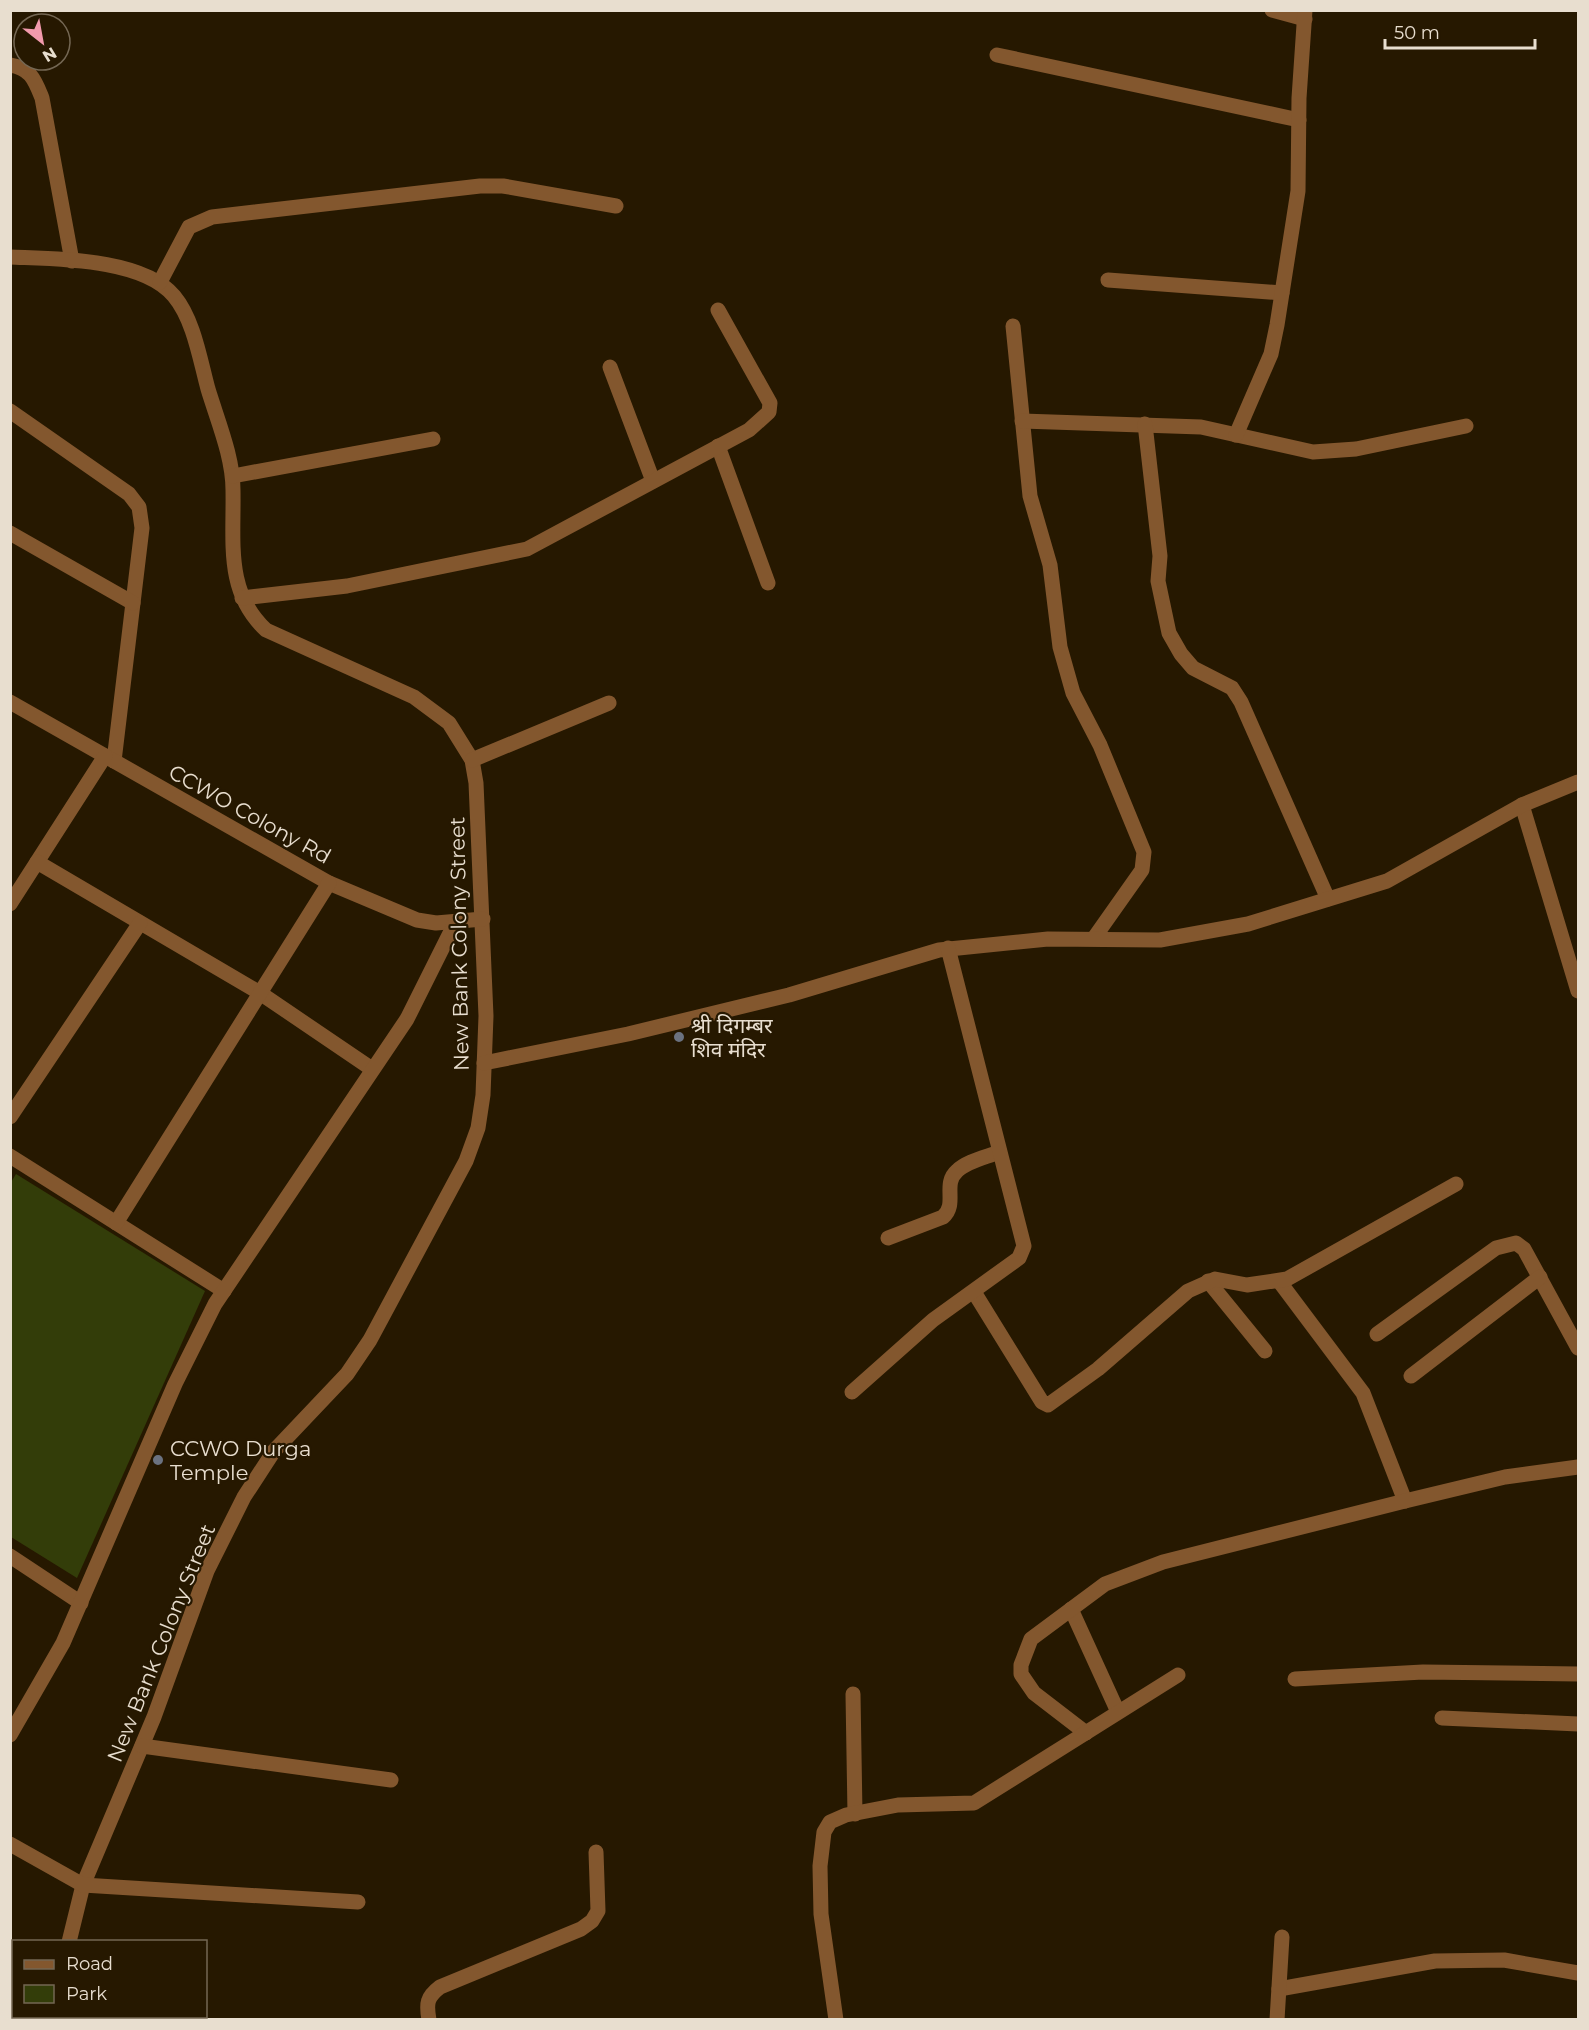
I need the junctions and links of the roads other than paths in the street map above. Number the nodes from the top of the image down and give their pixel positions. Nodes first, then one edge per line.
1 (1272, 10) edge
2 (1305, 15) edge
3 (997, 55) dead end
4 (10, 65) edge
5 (1299, 120) junction
6 (616, 206) dead end
7 (10, 257) edge
8 (72, 261) junction
9 (1108, 280) dead end
10 (160, 282) junction
11 (1282, 292) junction
12 (718, 310) dead end
13 (1013, 326) dead end
14 (610, 367) dead end
15 (10, 411) edge
16 (1022, 421) junction
17 (1145, 424) junction
18 (1466, 426) dead end
19 (1236, 435) junction
20 (433, 439) dead end
21 (718, 446) junction
22 (233, 476) junction
23 (653, 481) junction
24 (10, 533) edge
25 (768, 583) dead end
26 (242, 598) junction
27 (133, 603) junction
28 (10, 702) edge
29 (609, 703) dead end
30 (109, 759) junction
31 (472, 760) junction
32 (1578, 782) edge
33 (1522, 805) junction
34 (37, 862) junction
35 (329, 883) junction
36 (1328, 899) junction
37 (10, 904) edge
38 (483, 919) junction
39 (456, 921) junction
40 (140, 923) junction
41 (1094, 938) junction
42 (948, 948) junction
43 (1578, 991) edge
44 (260, 993) junction
45 (484, 1063) junction
46 (372, 1069) junction
47 (10, 1117) edge
48 (999, 1152) junction
49 (10, 1156) edge
50 (1456, 1184) dead end
51 (116, 1223) junction
52 (888, 1238) dead end
53 (1540, 1277) junction
54 (1208, 1281) junction
55 (1279, 1281) junction
56 (224, 1291) junction
57 (974, 1292) junction
58 (1377, 1334) dead end
59 (1578, 1348) edge
60 (1265, 1351) dead end
61 (1411, 1376) dead end
62 (852, 1392) dead end
63 (1578, 1467) edge
64 (1405, 1501) junction
65 (10, 1556) edge
66 (81, 1603) junction
67 (1071, 1609) junction
68 (1578, 1674) edge
69 (1178, 1675) dead end
70 (1295, 1679) dead end
71 (853, 1694) dead end
72 (1118, 1712) junction
73 (1442, 1718) dead end
74 (1578, 1724) edge
75 (1086, 1733) junction
76 (10, 1735) edge
77 (142, 1746) junction
78 (391, 1780) dead end
79 (855, 1814) junction
80 (10, 1844) edge
81 (596, 1852) dead end
82 (83, 1886) junction
83 (358, 1902) dead end
84 (1282, 1937) dead end
85 (69, 1940) edge
86 (1578, 1973) edge
87 (1279, 1989) junction
88 (429, 2019) edge
89 (836, 2019) edge
90 (1277, 2019) edge

1 - 2 street
2 - 5 street
3 - 5 street
4 - 8 street
5 - 11 street
6 - 10 street
7 - 8 street, New Bank Colony Street
8 - 10 street, New Bank Colony Street
9 - 11 street
10 - 22 street, New Bank Colony Street
11 - 19 street
12 - 21 street
13 - 16 street
14 - 23 street
15 - 27 street
16 - 17 street
16 - 41 street
17 - 19 street
17 - 36 street
18 - 19 street
20 - 22 street
21 - 23 street
21 - 25 street
22 - 26 street, New Bank Colony Street
23 - 26 street
24 - 27 street
26 - 31 street, New Bank Colony Street
27 - 30 street
28 - 30 street, CCWO Colony Rd
29 - 31 street
30 - 34 street
30 - 35 street, CCWO Colony Rd
31 - 38 street, New Bank Colony Street
32 - 33 street
33 - 36 street
33 - 43 street
34 - 37 street
34 - 40 street
35 - 39 street, CCWO Colony Rd
35 - 44 street
36 - 41 street
38 - 39 street, CCWO Colony Rd
38 - 45 street, New Bank Colony Street
39 - 46 street
40 - 44 street
40 - 47 street
41 - 42 street
42 - 45 street
42 - 48 street
44 - 46 street
44 - 51 street
45 - 77 street, New Bank Colony Street
46 - 56 street
48 - 52 street
48 - 57 street
49 - 51 street
50 - 55 street
51 - 56 street
53 - 58 street
53 - 59 street
53 - 61 street
54 - 55 street
54 - 57 street
54 - 60 street
55 - 64 street
56 - 66 street
57 - 62 street
63 - 64 street
64 - 67 street
65 - 66 street
66 - 76 street
67 - 72 street
67 - 75 street
68 - 70 street
69 - 72 street
71 - 79 street
72 - 75 street
73 - 74 street
75 - 79 street
77 - 78 street
77 - 82 street, New Bank Colony Street
79 - 89 street
80 - 82 street
81 - 88 street
82 - 83 street
82 - 85 street, New Bank Colony Street
84 - 87 street
86 - 87 street
87 - 90 street

